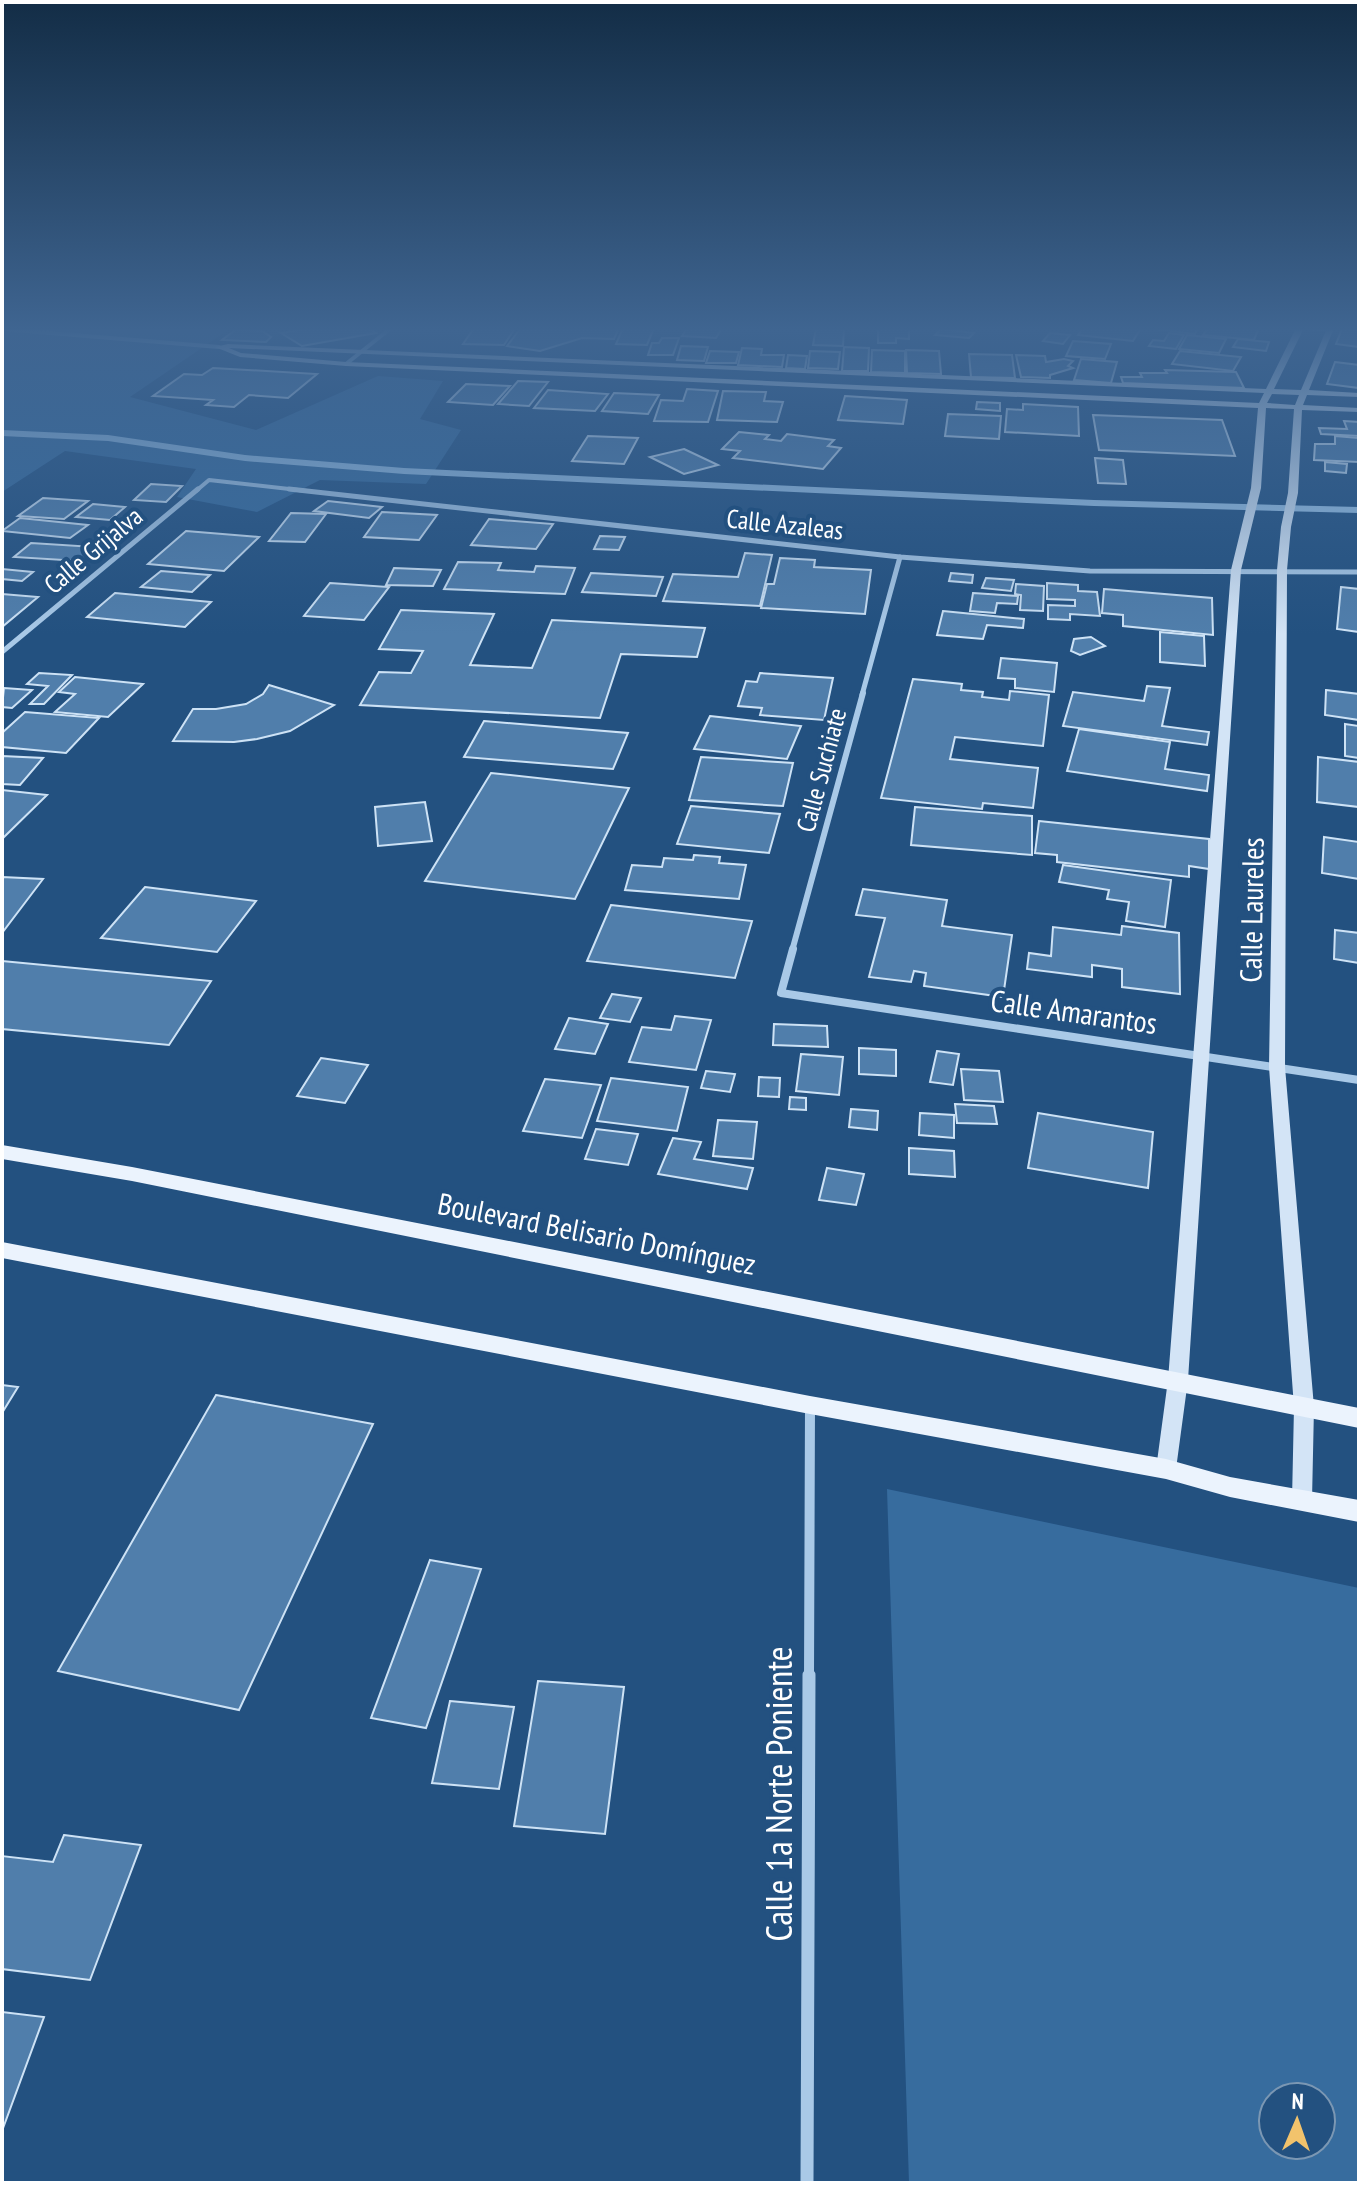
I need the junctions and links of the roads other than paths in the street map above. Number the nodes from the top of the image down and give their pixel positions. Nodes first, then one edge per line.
1 (1260, 430) edge
2 (1297, 430) edge
3 (209, 480) joint
4 (900, 557) junction
5 (1236, 570) junction
6 (1282, 570) junction
7 (1359, 572) edge
8 (2, 652) edge
9 (781, 993) joint
10 (1201, 1054) junction
11 (1277, 1067) junction
12 (1359, 1080) edge
13 (2, 1152) edge
14 (2, 1250) edge
15 (1178, 1380) junction
16 (810, 1405) junction
17 (1304, 1407) junction
18 (1359, 1418) edge
19 (1166, 1469) junction
20 (1302, 1500) junction
21 (1359, 1511) edge
22 (807, 2183) edge

1 - 5 street, Calle Laureles
2 - 6 street, Calle Laureles
3 - 4 street, Calle Azaleas
3 - 8 street, Calle Grijalva
4 - 5 street, Calle Azaleas
4 - 9 street, Calle Suchiate
5 - 6 street, Calle Azaleas
5 - 10 street, Calle Laureles
6 - 7 street, Calle Azaleas
6 - 11 street, Calle Laureles
9 - 10 street, Calle Amarantos
10 - 11 street, Calle Amarantos
10 - 15 street, Calle Laureles
11 - 12 street, Calle Amarantos
11 - 17 street, Calle Laureles
13 - 15 main road, Boulevard Belisario Domínguez
14 - 16 main road
15 - 17 main road, Boulevard Belisario Domínguez
15 - 19 street, Calle Laureles
16 - 19 main road
16 - 22 street, Calle 1a Norte Poniente
17 - 18 main road, Boulevard Belisario Domínguez
17 - 20 street, Calle Laureles
19 - 20 main road
20 - 21 main road

